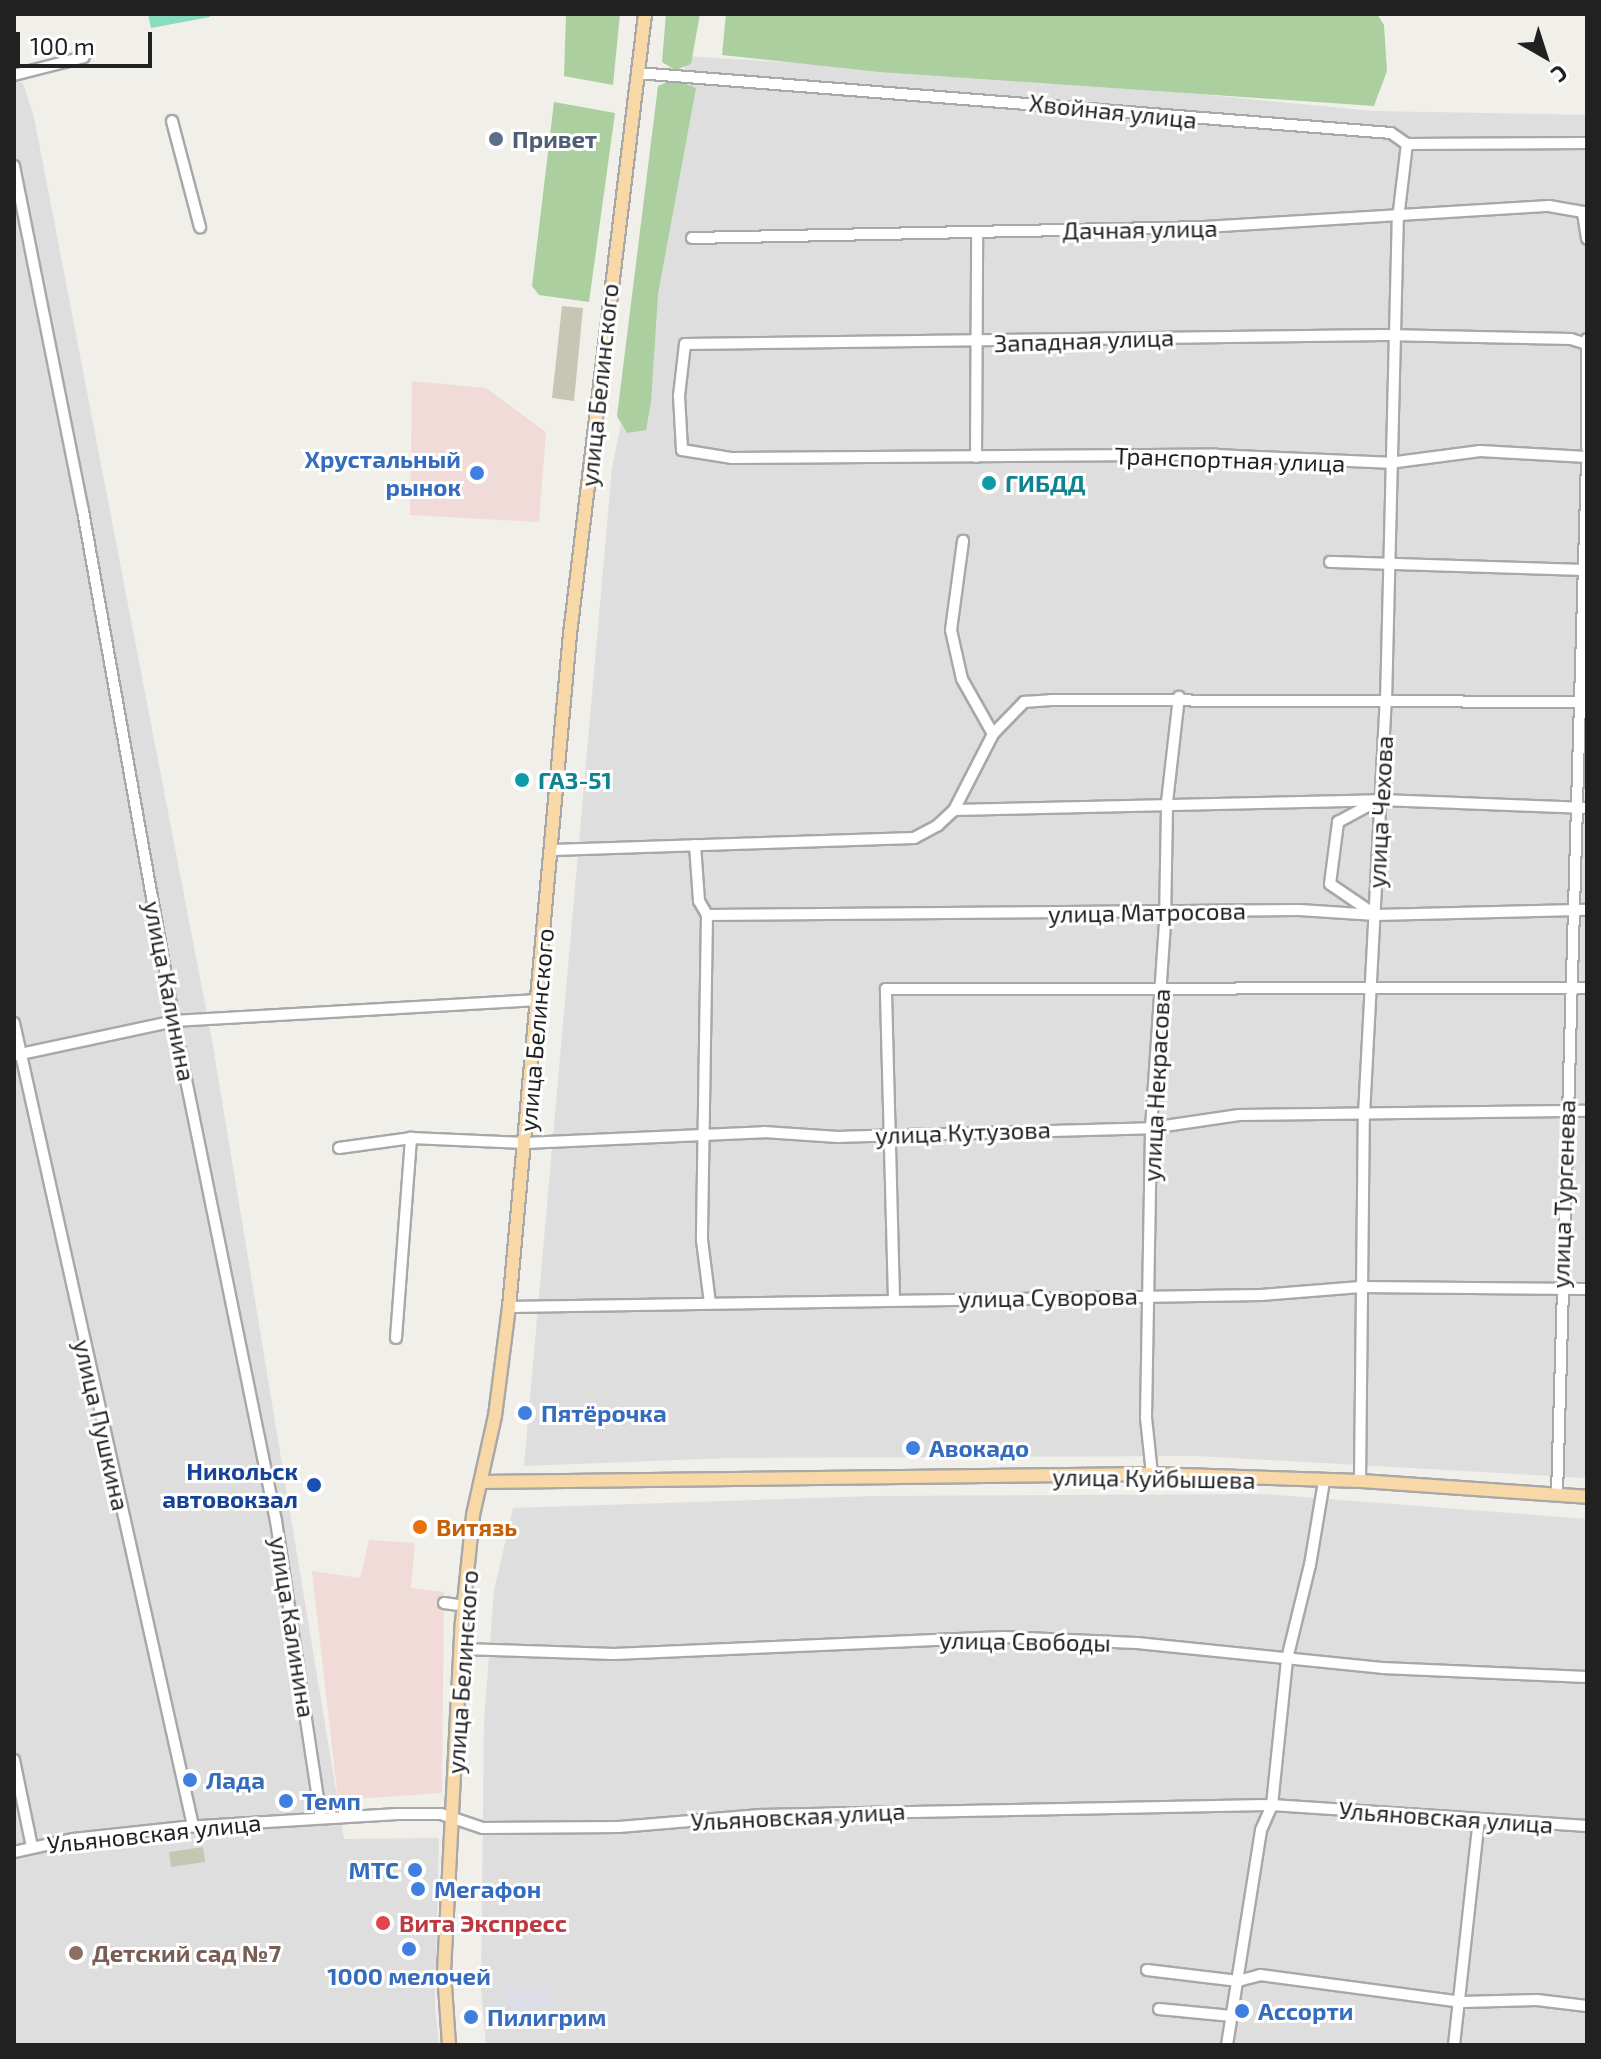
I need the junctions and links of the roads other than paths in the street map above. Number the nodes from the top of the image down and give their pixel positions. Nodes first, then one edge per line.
1 (645, 14) edge
2 (84, 57) dead end
3 (637, 73) junction
4 (14, 75) edge
5 (172, 121) dead end
6 (1587, 143) edge
7 (1407, 144) junction
8 (14, 166) edge
9 (1585, 213) edge
10 (1398, 219) junction
11 (200, 227) dead end
12 (977, 232) junction
13 (692, 238) dead end
14 (1587, 239) edge
15 (1394, 335) junction
16 (977, 343) junction
17 (1587, 343) edge
18 (1587, 448) edge
19 (682, 450) joint
20 (976, 457) junction
21 (1587, 460) edge
22 (1389, 463) junction
23 (963, 541) dead end
24 (1330, 562) dead end
25 (1391, 565) junction
26 (1586, 570) edge
27 (1179, 697) junction
28 (1386, 702) junction
29 (1584, 702) edge
30 (993, 734) junction
31 (1380, 800) junction
32 (1167, 802) junction
33 (1583, 808) edge
34 (954, 810) junction
35 (695, 845) junction
36 (553, 850) junction
37 (1165, 910) junction
38 (1575, 910) junction
39 (1587, 910) edge
40 (707, 915) junction
41 (1376, 915) junction
42 (1569, 987) junction
43 (1160, 988) junction
44 (1587, 988) edge
45 (1375, 991) junction
46 (537, 1000) junction
47 (174, 1021) junction
48 (14, 1023) edge
49 (17, 1055) edge
50 (1587, 1111) edge
51 (1565, 1112) junction
52 (1364, 1115) junction
53 (1151, 1128) junction
54 (887, 1132) junction
55 (704, 1137) junction
56 (411, 1138) junction
57 (525, 1143) junction
58 (339, 1148) dead end
59 (1361, 1287) junction
60 (1561, 1289) junction
61 (1587, 1289) edge
62 (1150, 1296) junction
63 (894, 1299) junction
64 (710, 1303) junction
65 (509, 1307) junction
66 (396, 1338) dead end
67 (1152, 1474) junction
68 (1324, 1481) junction
69 (1360, 1481) junction
70 (481, 1482) junction
71 (1557, 1495) junction
72 (1587, 1497) edge
73 (444, 1603) dead end
74 (465, 1606) junction
75 (463, 1649) junction
76 (1287, 1659) junction
77 (1587, 1677) edge
78 (14, 1760) edge
79 (1272, 1805) junction
80 (321, 1817) junction
81 (453, 1818) junction
82 (1479, 1819) junction
83 (193, 1826) junction
84 (1587, 1826) edge
85 (32, 1847) junction
86 (14, 1852) edge
87 (1147, 1970) dead end
88 (1238, 1981) junction
89 (1462, 2002) junction
90 (1587, 2006) edge
91 (1159, 2009) dead end
92 (1232, 2016) junction
93 (449, 2045) edge
94 (1227, 2045) edge
95 (1454, 2045) edge

1 - 3 main road, улица Белинского
2 - 4 street
3 - 7 street, Хвойная улица
3 - 36 main road, улица Белинского
5 - 11 street
6 - 7 street, Хвойная улица
7 - 10 street, улица Чехова
8 - 47 street, улица Калинина
9 - 10 street, Дачная улица
9 - 14 street
10 - 12 street, Дачная улица
10 - 15 street, улица Чехова
12 - 13 street, Дачная улица
12 - 16 street
15 - 16 street, Западная улица
15 - 17 street, Западная улица
15 - 22 street, улица Чехова
16 - 19 street, Западная улица
16 - 20 street
17 - 18 street
19 - 20 street, Транспортная улица
20 - 22 street, Транспортная улица
21 - 22 street, Транспортная улица
21 - 26 street, улица Тургенева
22 - 25 street, улица Чехова
23 - 30 street
24 - 25 street
25 - 26 street
25 - 28 street, улица Чехова
26 - 29 street, улица Тургенева
27 - 28 street
27 - 30 street
27 - 32 street, улица Некрасова
28 - 29 street
28 - 31 street, улица Чехова
29 - 33 street, улица Тургенева
30 - 34 street
31 - 32 street
31 - 33 street
31 - 41 street, улица Чехова
31 - 41 street
32 - 34 street
32 - 37 street, улица Некрасова
33 - 38 street, улица Тургенева
34 - 35 street
35 - 36 street
35 - 40 street
36 - 46 main road, улица Белинского
37 - 40 street, улица Матросова
37 - 41 street, улица Матросова
37 - 43 street, улица Некрасова
38 - 39 street, улица Матросова
38 - 41 street, улица Матросова
38 - 42 street, улица Тургенева
40 - 55 street
41 - 45 street, улица Чехова
42 - 44 street
42 - 45 street
42 - 51 street, улица Тургенева
43 - 45 street
43 - 53 street, улица Некрасова
43 - 54 street
45 - 52 street, улица Чехова
46 - 47 street
46 - 57 main road, улица Белинского
47 - 49 street
47 - 80 street, улица Калинина
48 - 49 street, улица Пушкина
49 - 83 street, улица Пушкина
50 - 51 street, улица Кутузова
51 - 52 street, улица Кутузова
51 - 60 street, улица Тургенева
52 - 53 street, улица Кутузова
52 - 59 street, улица Чехова
53 - 54 street, улица Кутузова
53 - 62 street, улица Некрасова
54 - 55 street, улица Кутузова
54 - 63 street
55 - 57 street, улица Кутузова
55 - 64 street
56 - 57 street, улица Кутузова
56 - 58 street, улица Кутузова
56 - 66 street
57 - 65 main road, улица Белинского
59 - 60 street, улица Суворова
59 - 62 street, улица Суворова
59 - 69 street, улица Чехова
60 - 61 street, улица Суворова
60 - 71 street, улица Тургенева
62 - 63 street, улица Суворова
62 - 67 street, улица Некрасова
63 - 64 street, улица Суворова
64 - 65 street, улица Суворова
65 - 70 main road, улица Белинского
67 - 68 main road, улица Куйбышева
67 - 70 main road, улица Куйбышева
68 - 69 main road, улица Куйбышева
68 - 76 street
69 - 71 main road, улица Куйбышева
70 - 74 main road, улица Белинского
71 - 72 main road, улица Куйбышева
73 - 74 street
74 - 75 main road, улица Белинского
75 - 76 street, улица Свободы
75 - 81 main road, улица Белинского
76 - 77 street, улица Свободы
76 - 79 street
78 - 85 street
79 - 81 street, Ульяновская улица
79 - 82 street, Ульяновская улица
79 - 88 street
80 - 81 street, Ульяновская улица
80 - 83 street, Ульяновская улица
81 - 93 main road, улица Белинского
82 - 84 street, Ульяновская улица
82 - 89 street
83 - 85 street, Ульяновская улица
85 - 86 street, Ульяновская улица
87 - 88 street
88 - 89 street
88 - 92 street
89 - 90 street
89 - 95 street
91 - 92 street
92 - 94 street

